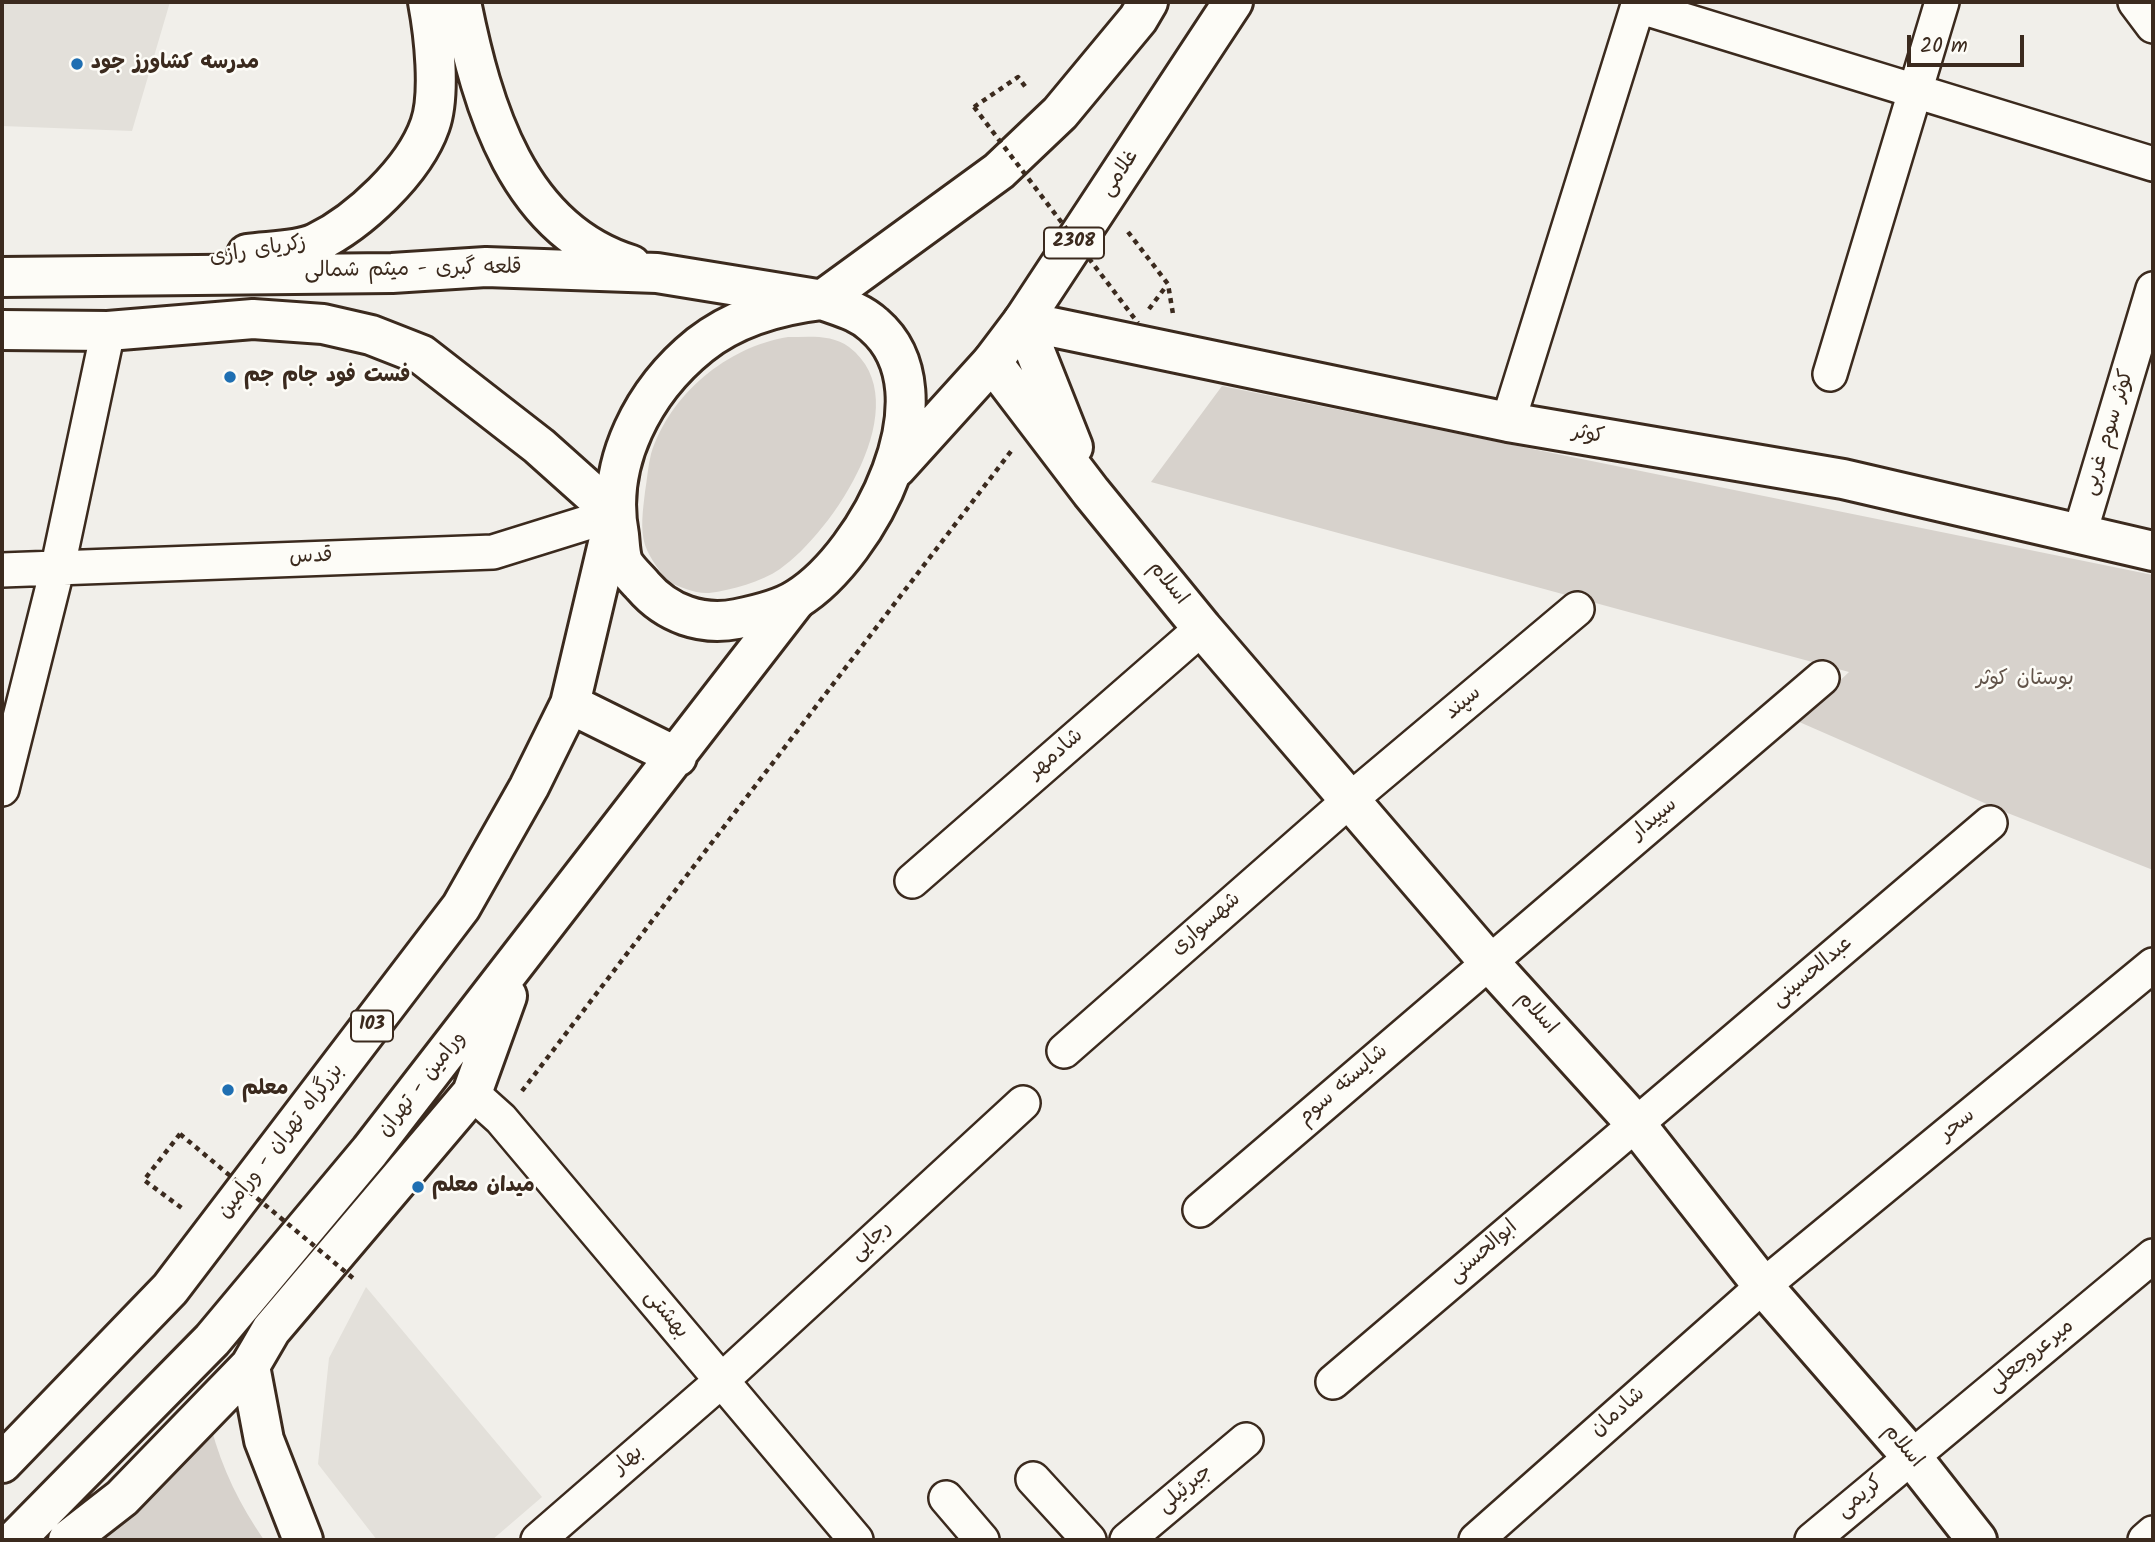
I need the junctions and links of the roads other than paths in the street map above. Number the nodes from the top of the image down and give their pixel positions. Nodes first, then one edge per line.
1 (428, 2) edge
2 (461, 2) edge
3 (1148, 2) edge
4 (1233, 2) edge
5 (1942, 2) edge
6 (2135, 2) edge
7 (1639, 4) edge
8 (2153, 26) edge
9 (1915, 91) junction
10 (2153, 164) edge
11 (657, 273) junction
12 (78, 276) junction
13 (2, 277) edge
14 (2153, 289) edge
15 (822, 300) junction
16 (1023, 321) junction
17 (2, 330) edge
18 (108, 331) junction
19 (992, 362) junction
20 (1830, 374) dead end
21 (1508, 422) junction
22 (894, 470) junction
23 (1091, 492) junction
24 (615, 514) junction
25 (2079, 536) junction
26 (2153, 551) edge
27 (58, 566) junction
28 (2, 570) edge
29 (796, 600) junction
30 (1577, 609) dead end
31 (1202, 628) junction
32 (1822, 678) dead end
33 (570, 704) junction
34 (677, 757) junction
35 (2, 789) edge
36 (1351, 799) junction
37 (1990, 823) dead end
38 (912, 881) dead end
39 (519, 961) junction
40 (1488, 961) junction
41 (2153, 965) edge
42 (1064, 1051) dead end
43 (472, 1093) junction
44 (1023, 1103) dead end
45 (1635, 1124) junction
46 (1200, 1210) dead end
47 (2153, 1256) edge
48 (1763, 1286) junction
49 (250, 1366) junction
50 (721, 1381) junction
51 (1333, 1382) dead end
52 (1245, 1440) dead end
53 (1911, 1457) junction
54 (2, 1463) edge
55 (1033, 1479) dead end
56 (946, 1498) dead end
57 (2153, 1533) edge
58 (15, 1540) edge
59 (68, 1540) edge
60 (303, 1540) edge
61 (538, 1540) edge
62 (856, 1540) edge
63 (982, 1540) edge
64 (1088, 1540) edge
65 (1127, 1540) edge
66 (1476, 1540) edge
67 (1812, 1540) edge
68 (1977, 1540) edge
69 (2145, 1540) edge

1 - 12 main road, زکریای رازی
2 - 11 main road
3 - 15 main road
4 - 16 main road, غلامی / 2308
5 - 9 street
6 - 8 street
7 - 9 street
7 - 21 street
9 - 10 street
9 - 20 street
11 - 12 main road, قلعه گبری - میثم شمالی
11 - 15 main road, قلعه گبری - میثم شمالی
12 - 13 main road, قلعه گبری - میثم شمالی
14 - 25 street, کوثر سوم غربی
15 - 22 main road
15 - 24 main road
16 - 19 main road, غلامی / 2308
16 - 21 main road, کوثر
16 - 23 main road
17 - 18 main road
18 - 24 main road
18 - 27 street
19 - 22 main road, غلامی / 2308
19 - 23 main road, اسلام
21 - 25 main road, کوثر
22 - 29 main road
23 - 31 main road, اسلام
24 - 27 street, قدس
24 - 29 main road
24 - 33 main road, بزرگراه تهران - ورامین / 103
25 - 26 main road, کوثر
27 - 28 street, قدس
27 - 35 street
29 - 34 main road, ورامین - تهران
30 - 36 street, سپند
31 - 36 main road, اسلام
31 - 38 street, شادمهر
32 - 40 street, سپیدار
33 - 34 main road
33 - 54 main road, بزرگراه تهران - ورامین / 103
34 - 39 main road, ورامین - تهران
36 - 40 main road, اسلام
36 - 42 street, شهسواری
37 - 45 street, عبدالحسینی
39 - 43 main road
39 - 58 main road, ورامین - تهران
40 - 45 main road, اسلام
40 - 46 street, شایسته سوم
41 - 48 street, سحر
43 - 49 main road
43 - 50 street, بهشتی
44 - 50 street, رجایی
45 - 48 main road, اسلام
45 - 51 street, ابوالحسنی
47 - 53 street, میرعروجعلی
48 - 53 main road, اسلام
48 - 66 street, شادمان
49 - 59 main road
49 - 60 main road
50 - 61 street, بهار
50 - 62 street, بهشتی
52 - 65 street, جبرئیلی
53 - 67 street, کریمی
53 - 68 main road, اسلام
55 - 64 street
56 - 63 street
57 - 69 street

